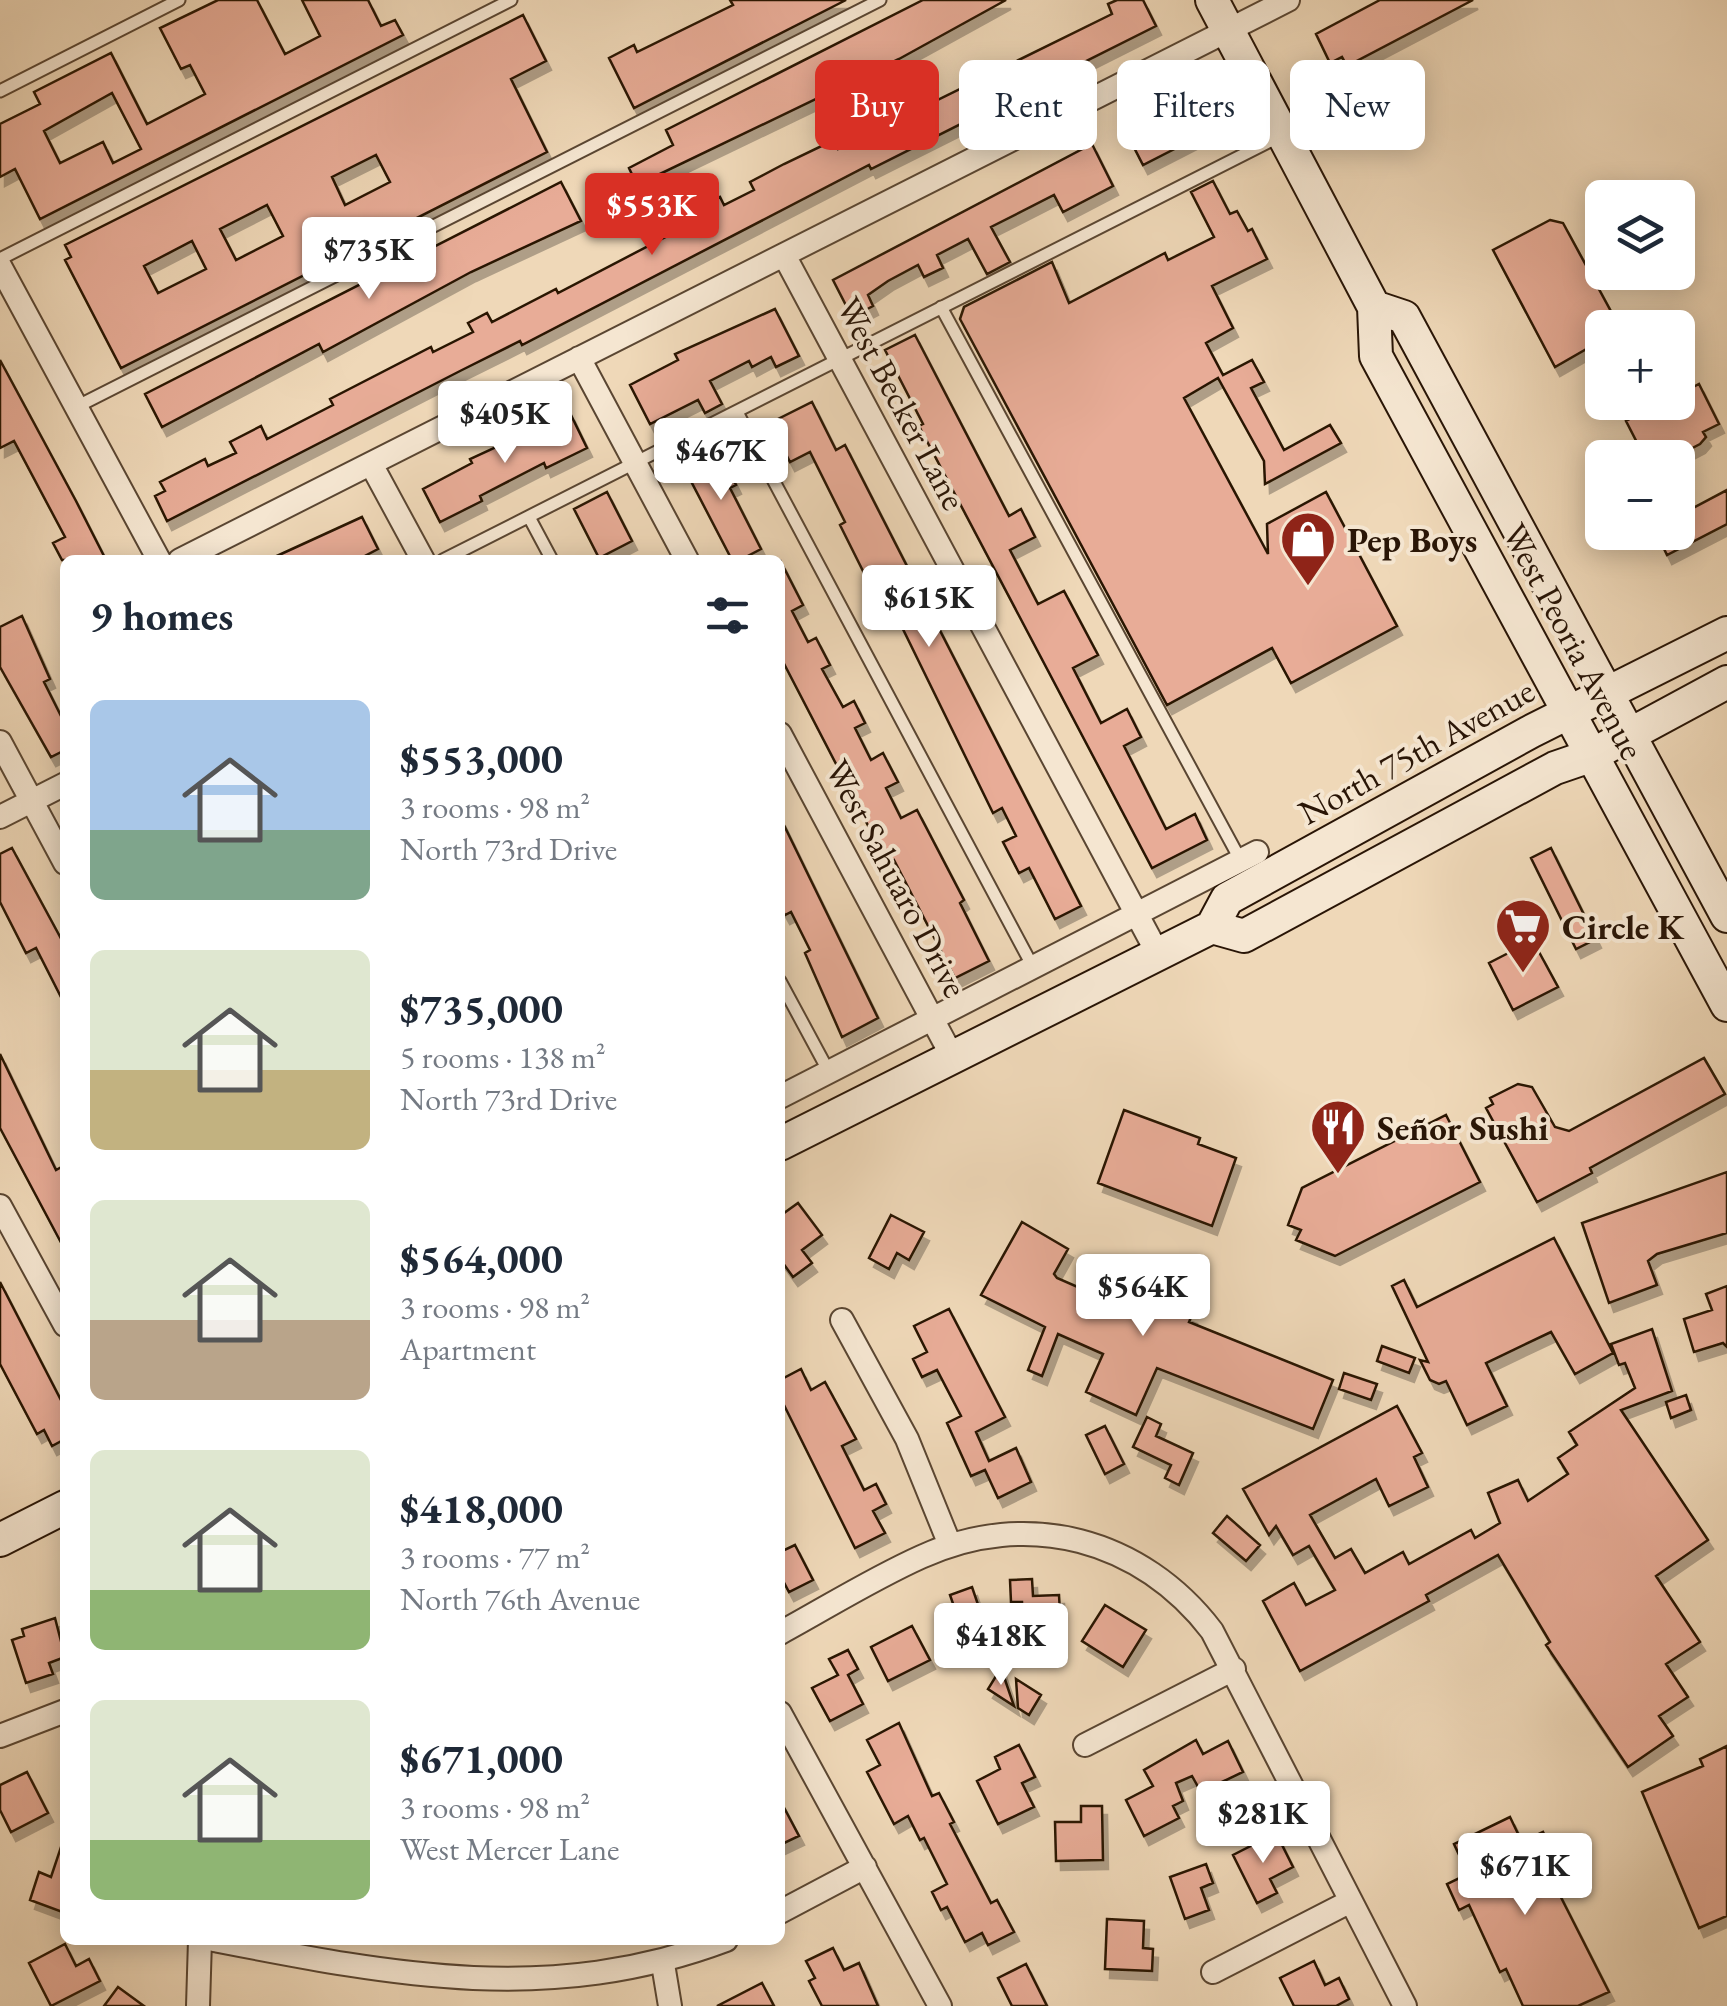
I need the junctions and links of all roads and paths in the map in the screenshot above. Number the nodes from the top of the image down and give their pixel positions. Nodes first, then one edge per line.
1 (179, 0) edge
2 (511, 0) edge
3 (880, 0) edge
4 (1212, 0) edge
5 (1273, 3) edge
6 (1228, 30) junction
7 (0, 91) edge
8 (1284, 134) junction
9 (784, 255) junction
10 (0, 263) edge
11 (941, 307) junction
12 (1374, 307) junction
13 (579, 358) junction
14 (840, 359) junction
15 (1451, 400) junction
16 (76, 408) junction
17 (737, 412) junction
18 (1411, 422) junction
19 (371, 464) junction
20 (636, 464) junction
21 (528, 517) junction
22 (155, 555) edge
23 (190, 555) edge
24 (419, 555) edge
25 (453, 555) edge
26 (549, 555) edge
27 (684, 555) edge
28 (1727, 634) edge
29 (1727, 682) edge
30 (1609, 692) junction
31 (1567, 714) junction
32 (1631, 734) junction
33 (0, 742) edge
34 (785, 743) edge
35 (1590, 756) junction
36 (60, 787) edge
37 (32, 801) junction
38 (0, 817) edge
39 (60, 854) edge
40 (1249, 856) joint
41 (1301, 860) junction
42 (1136, 914) junction
43 (1727, 916) edge
44 (1212, 928) junction
45 (1254, 931) junction
46 (1158, 954) junction
47 (1033, 967) junction
48 (785, 990) edge
49 (1727, 1005) edge
50 (933, 1018) junction
51 (952, 1056) junction
52 (829, 1072) junction
53 (785, 1094) edge
54 (785, 1141) edge
55 (0, 1206) edge
56 (60, 1317) edge
57 (842, 1320) dead end
58 (60, 1510) edge
59 (0, 1540) edge
60 (950, 1546) junction
61 (785, 1631) edge
62 (1234, 1669) junction
63 (60, 1713) edge
64 (785, 1721) edge
65 (0, 1736) edge
66 (1084, 1745) dead end
67 (865, 1867) junction
68 (1352, 1901) junction
69 (785, 1909) edge
70 (200, 1945) edge
71 (242, 1945) edge
72 (713, 1945) edge
73 (663, 1964) junction
74 (1213, 1972) dead end
75 (198, 2006) edge
76 (670, 2006) edge
77 (940, 2006) edge
78 (1405, 2006) edge

1 - 7 lane
2 - 10 lane
3 - 16 lane
4 - 6 main road, West Peoria Avenue
5 - 6 street
6 - 8 main road, West Peoria Avenue
6 - 9 street
8 - 11 lane
8 - 12 main road, West Peoria Avenue
9 - 13 street
9 - 14 street, West Becker Lane
10 - 16 street
11 - 14 lane
11 - 40 lane
12 - 15 main road, West Peoria Avenue
12 - 18 main road, West Peoria Avenue
13 - 19 street
13 - 20 street
14 - 17 lane
14 - 42 street, West Becker Lane
15 - 18 main road
15 - 30 main road, West Peoria Avenue
16 - 22 street
17 - 20 lane
17 - 47 lane
18 - 31 main road, West Peoria Avenue
19 - 23 street
19 - 24 street
20 - 21 lane
20 - 27 street
21 - 25 lane
21 - 26 lane
28 - 30 main road, North 75th Avenue
29 - 32 main road
30 - 31 main road, North 75th Avenue
30 - 32 main road, West Peoria Avenue
31 - 35 main road, West Peoria Avenue
31 - 41 main road, North 75th Avenue
32 - 35 main road
32 - 43 main road, West Peoria Avenue
33 - 37 street
34 - 50 street, West Sahuaro Drive
35 - 45 main road
35 - 49 main road, West Peoria Avenue
36 - 37 street
37 - 38 street
37 - 39 street
40 - 42 street
41 - 44 main road, North 75th Avenue
41 - 45 main road
42 - 46 street, West Becker Lane
42 - 47 street
44 - 45 main road, North 75th Avenue
44 - 46 main road, North 75th Avenue
46 - 51 main road, North 75th Avenue
47 - 50 street
48 - 52 lane
50 - 51 street, West Sahuaro Drive
50 - 52 street
51 - 54 main road, North 75th Avenue
52 - 53 street
55 - 56 street
57 - 60 street
58 - 59 main road
60 - 61 street
60 - 62 street
62 - 66 street
62 - 68 street
63 - 65 street
64 - 67 street
67 - 69 street
67 - 77 street
68 - 74 street
68 - 78 street
70 - 75 street
71 - 73 street
72 - 73 street
73 - 76 street

